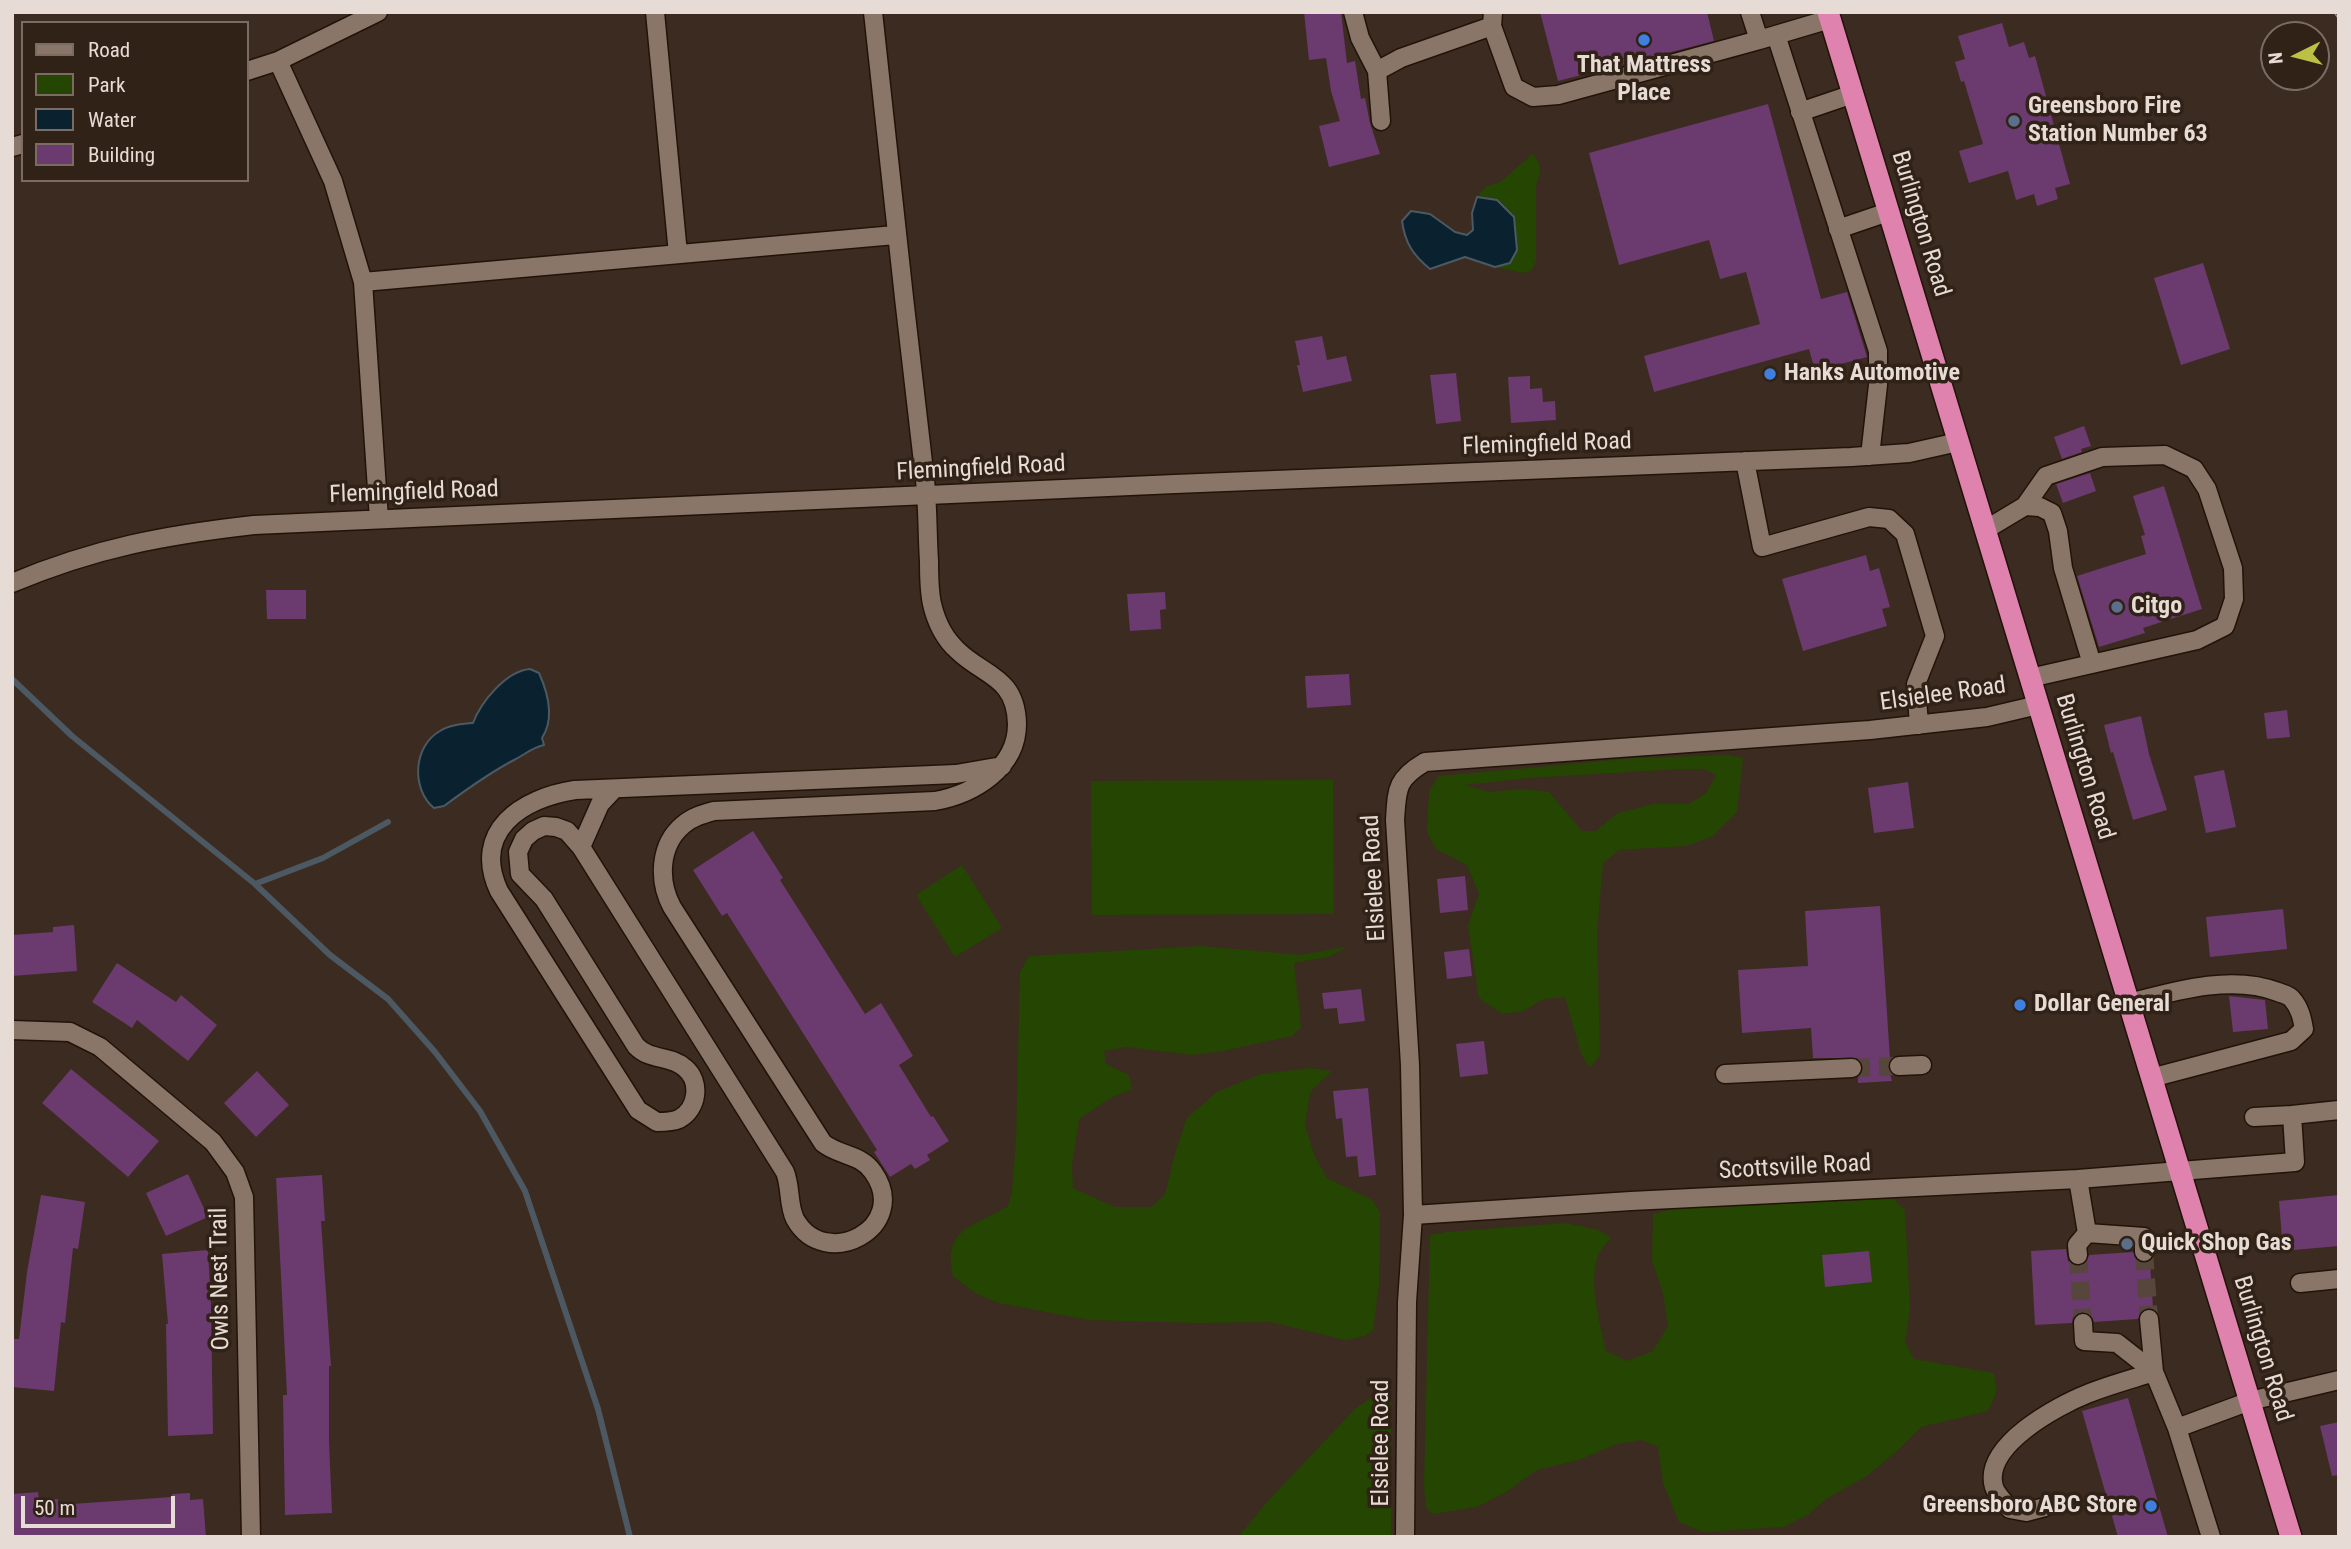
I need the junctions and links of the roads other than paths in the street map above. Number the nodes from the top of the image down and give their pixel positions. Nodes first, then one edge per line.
1 (378, 12) edge
2 (655, 12) edge
3 (873, 12) edge
4 (1353, 12) edge
5 (1750, 12) edge
6 (1829, 16) edge
7 (1493, 19) edge
8 (1767, 38) junction
9 (278, 61) junction
10 (248, 71) edge
11 (1377, 71) junction
12 (1853, 94) junction
13 (1800, 112) junction
14 (1381, 121) dead end
15 (1888, 212) junction
16 (1838, 229) junction
17 (895, 235) junction
18 (678, 254) junction
19 (363, 282) junction
20 (1958, 442) junction
21 (1870, 456) junction
22 (1745, 461) junction
23 (927, 496) junction
24 (2025, 506) junction
25 (379, 519) junction
26 (1985, 530) junction
27 (12, 583) edge
28 (2092, 664) junction
29 (2030, 678) junction
30 (2038, 705) junction
31 (1919, 724) junction
32 (1002, 766) junction
33 (614, 789) junction
34 (581, 847) junction
35 (2129, 1003) junction
36 (12, 1030) edge
37 (1922, 1065) dead end
38 (1899, 1066) tunnel mouth
39 (1852, 1068) tunnel mouth
40 (1725, 1074) dead end
41 (2151, 1078) junction
42 (2339, 1110) edge
43 (2292, 1115) junction
44 (2254, 1117) dead end
45 (2180, 1171) junction
46 (2078, 1179) junction
47 (1413, 1215) junction
48 (2087, 1233) junction
49 (2144, 1252) dead end
50 (2078, 1255) tunnel mouth
51 (2339, 1279) edge
52 (2300, 1283) dead end
53 (2149, 1319) tunnel mouth
54 (2082, 1323) tunnel mouth
55 (2154, 1372) junction
56 (2339, 1380) edge
57 (2250, 1401) junction
58 (2177, 1429) junction
59 (2045, 1507) dead end
60 (251, 1537) edge
61 (1405, 1537) edge
62 (2211, 1537) edge
63 (2291, 1537) edge

1 - 9 street
2 - 18 street
3 - 17 street
4 - 11 street
5 - 8 street
6 - 8 street
6 - 12 highway, Burlington Road
7 - 8 street
7 - 11 street
8 - 13 street
9 - 10 street
9 - 19 street
11 - 14 street
12 - 13 street
12 - 15 highway, Burlington Road
13 - 16 street
15 - 16 street
15 - 20 highway, Burlington Road
16 - 21 street
17 - 18 street
17 - 23 street
18 - 19 street
19 - 25 street
20 - 21 street, Flemingfield Road
20 - 26 highway, Burlington Road
21 - 22 street, Flemingfield Road
22 - 23 street, Flemingfield Road
22 - 31 street
23 - 25 street, Flemingfield Road
23 - 32 street
24 - 26 street
24 - 28 street
24 - 28 street
25 - 27 street, Flemingfield Road
26 - 29 highway, Burlington Road
28 - 29 street
29 - 30 highway, Burlington Road
30 - 31 street, Elsielee Road
30 - 35 highway, Burlington Road
31 - 47 street, Elsielee Road
32 - 33 street
32 - 34 street
33 - 34 street
33 - 34 street
35 - 41 highway, Burlington Road
35 - 41 street
36 - 60 street, Owls Nest Trail
37 - 38 street
39 - 40 street
41 - 45 highway, Burlington Road
42 - 43 street
43 - 44 street
43 - 45 street, Scottsville Road
45 - 46 street, Scottsville Road
45 - 57 highway, Burlington Road
46 - 47 street, Scottsville Road
46 - 48 street
47 - 61 street, Elsielee Road
48 - 49 street
48 - 50 street
51 - 52 street
53 - 55 street
54 - 55 street
55 - 58 street
55 - 59 street
56 - 57 street
57 - 58 street
57 - 63 highway, Burlington Road
58 - 62 street

